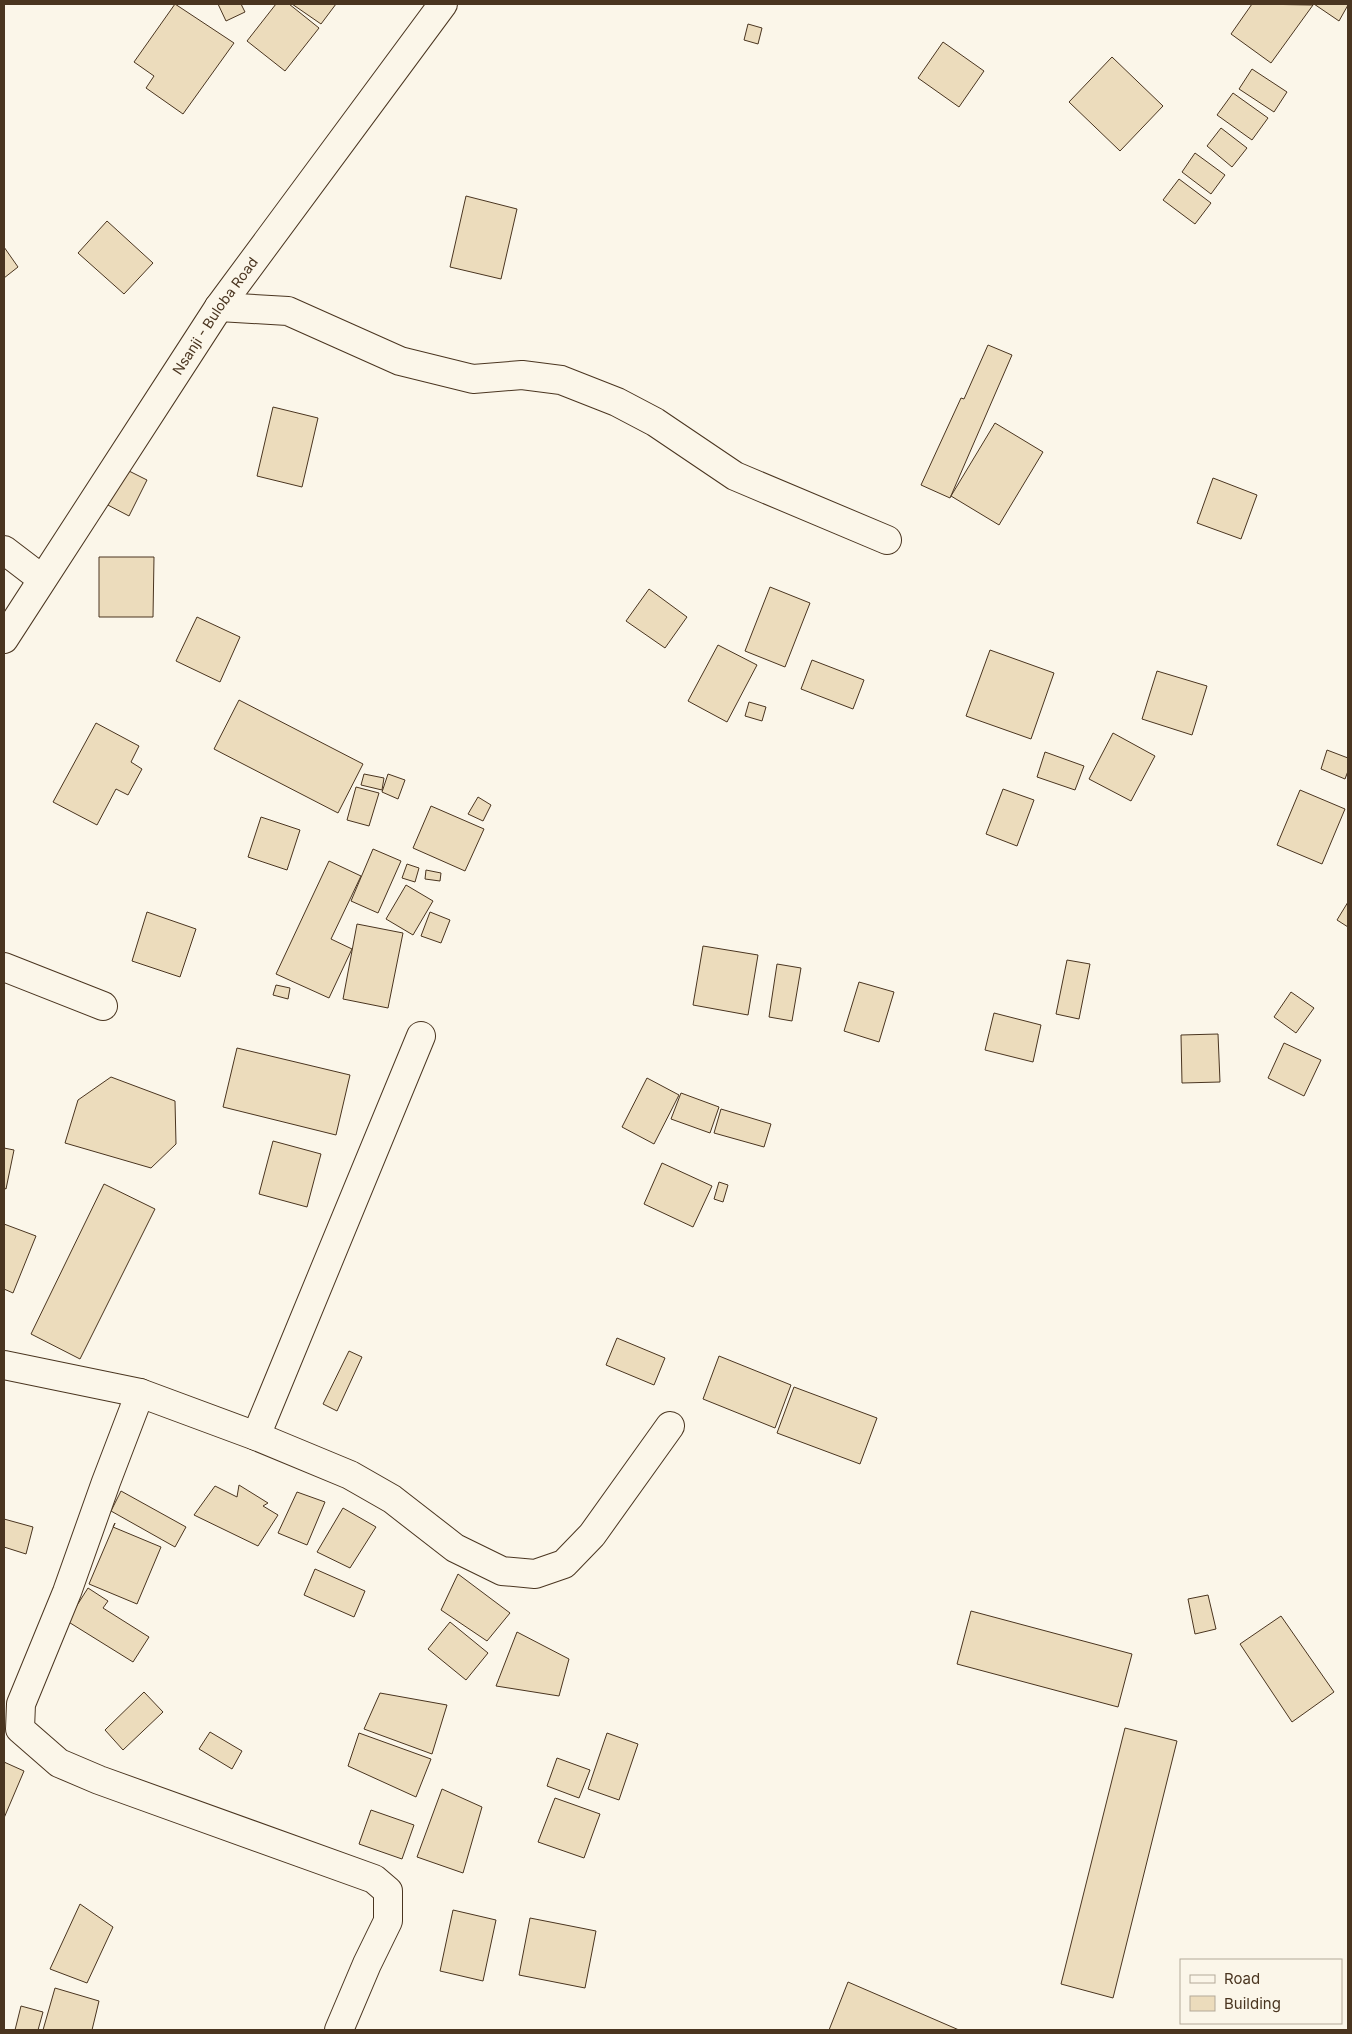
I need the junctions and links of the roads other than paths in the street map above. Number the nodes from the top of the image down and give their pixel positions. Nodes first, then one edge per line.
1 (443, 4) edge
2 (219, 307) junction
3 (887, 540) dead end
4 (4, 550) edge
5 (42, 579) junction
6 (4, 638) edge
7 (4, 967) edge
8 (103, 1006) dead end
9 (421, 1036) dead end
10 (4, 1365) edge
11 (140, 1393) junction
12 (670, 1426) dead end
13 (256, 1436) junction
14 (339, 2030) edge

1 - 2 street, Nsanji - Buloba Road
2 - 3 street
2 - 5 street, Nsanji - Buloba Road
4 - 5 street
5 - 6 street, Nsanji - Buloba Road
7 - 8 street
9 - 13 street
10 - 11 street
11 - 13 street
11 - 14 street
12 - 13 street

